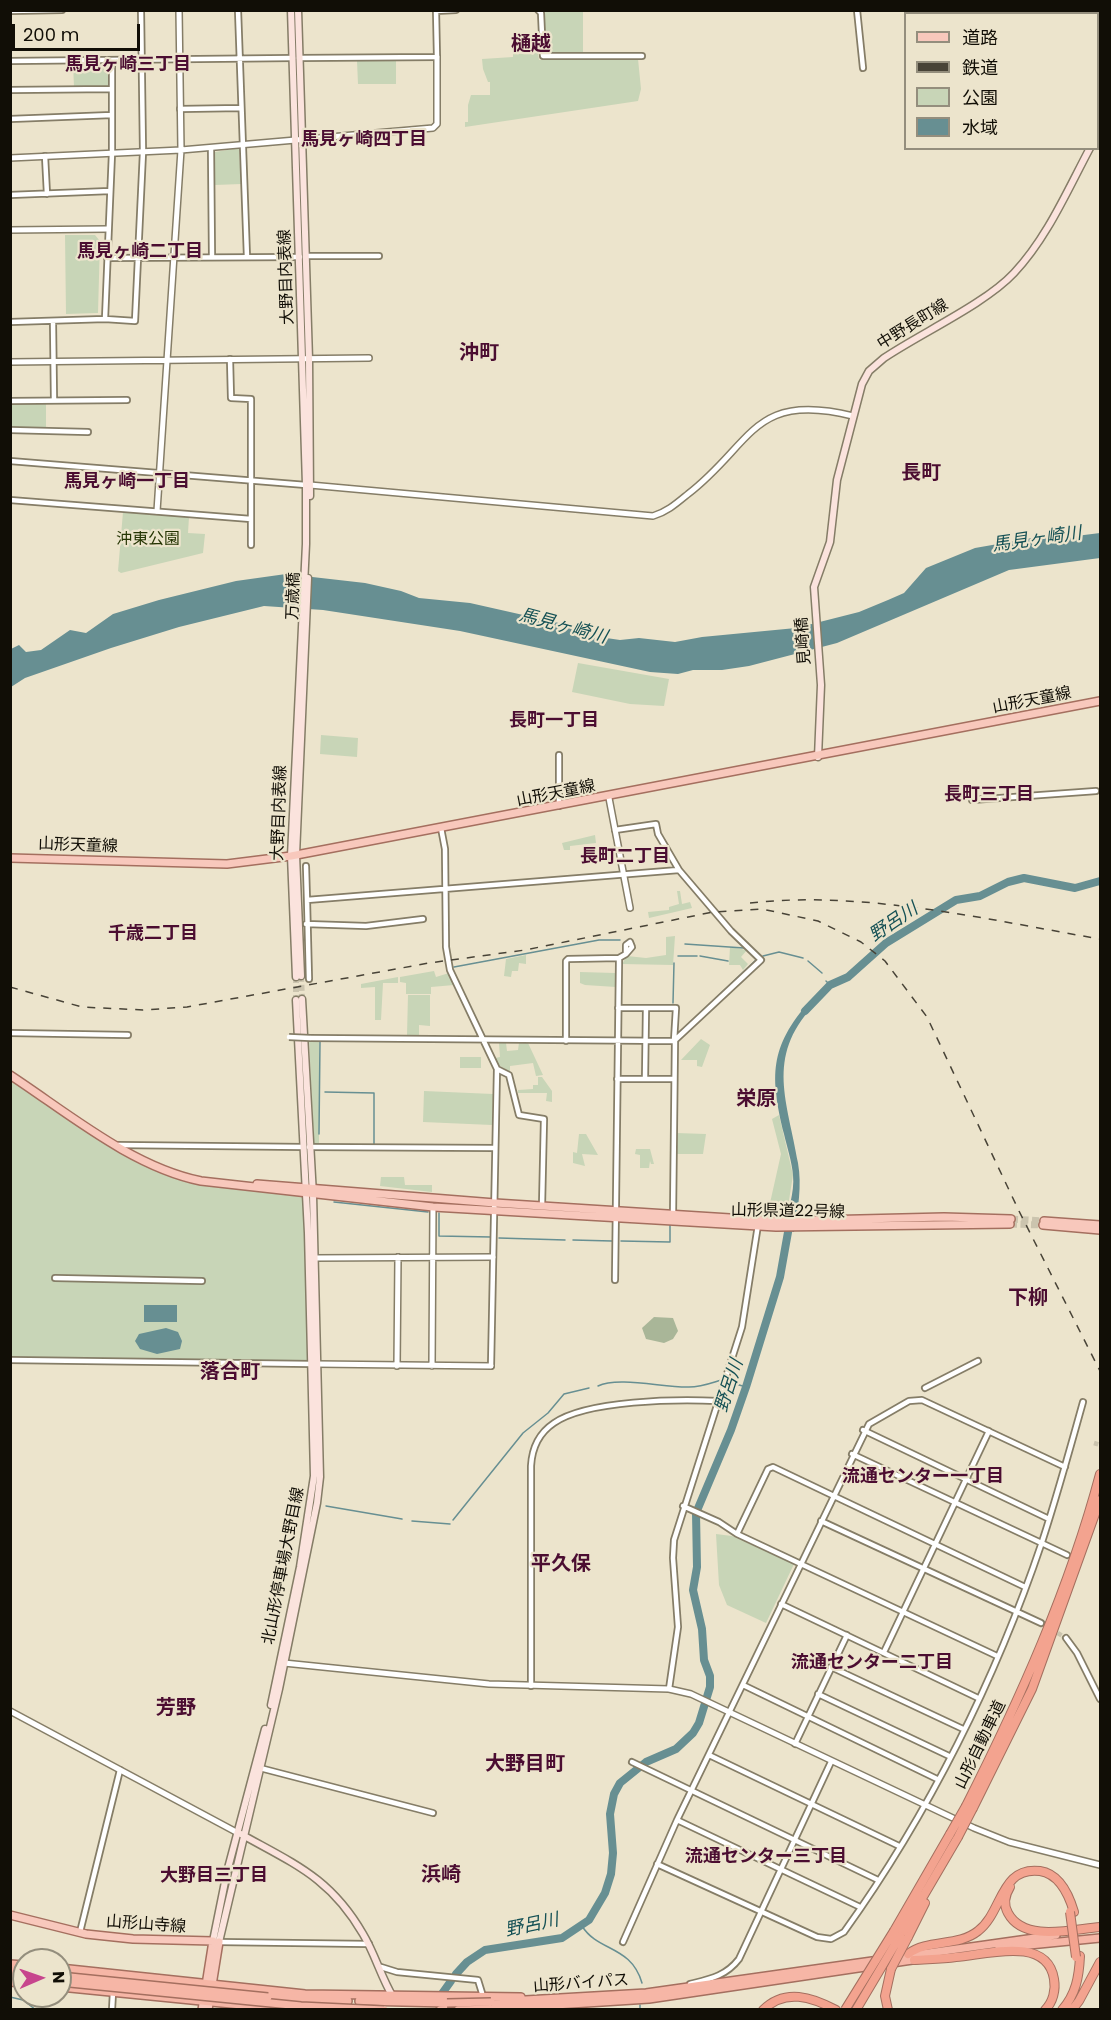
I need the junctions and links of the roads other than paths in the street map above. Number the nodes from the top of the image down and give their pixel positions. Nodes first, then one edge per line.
1 (62, 10) edge
2 (141, 10) edge
3 (179, 10) edge
4 (238, 10) edge
5 (291, 10) edge
6 (297, 10) edge
7 (456, 10) edge
8 (538, 10) edge
9 (857, 10) edge
10 (10, 11) edge
11 (436, 11) edge
12 (642, 56) dead end
13 (437, 57) junction
14 (239, 58) junction
15 (296, 58) junction
16 (179, 59) junction
17 (112, 60) junction
18 (142, 60) junction
19 (10, 61) edge
20 (863, 68) dead end
21 (111, 89) junction
22 (10, 90) edge
23 (241, 108) junction
24 (180, 109) junction
25 (112, 115) junction
26 (10, 119) edge
27 (299, 139) junction
28 (242, 145) junction
29 (212, 148) junction
30 (181, 150) junction
31 (1089, 150) edge
32 (143, 152) junction
33 (112, 153) junction
34 (45, 156) junction
35 (10, 158) edge
36 (110, 191) junction
37 (47, 194) junction
38 (10, 195) edge
39 (108, 229) junction
40 (10, 230) edge
41 (379, 256) dead end
42 (138, 257) junction
43 (212, 257) junction
44 (247, 257) junction
45 (303, 257) junction
46 (107, 258) junction
47 (174, 258) junction
48 (105, 319) junction
49 (10, 322) edge
50 (53, 322) junction
51 (369, 358) dead end
52 (230, 359) junction
53 (306, 359) junction
54 (167, 360) junction
55 (54, 361) junction
56 (10, 362) edge
57 (54, 400) junction
58 (127, 400) dead end
59 (10, 401) edge
60 (853, 416) junction
61 (10, 430) edge
62 (88, 432) dead end
63 (10, 461) edge
64 (160, 471) junction
65 (252, 480) junction
66 (308, 485) junction
67 (10, 500) edge
68 (157, 511) junction
69 (251, 519) junction
70 (308, 543) joint
71 (251, 544) dead end
72 (814, 596) joint
73 (303, 650) joint
74 (1101, 701) edge
75 (559, 755) dead end
76 (818, 756) junction
77 (1096, 791) dead end
78 (609, 798) junction
79 (972, 800) dead end
80 (559, 807) junction
81 (441, 828) junction
82 (615, 830) junction
83 (294, 856) junction
84 (10, 858) edge
85 (306, 867) dead end
86 (679, 870) junction
87 (623, 874) junction
88 (445, 889) junction
89 (307, 900) junction
90 (630, 908) dead end
91 (423, 919) dead end
92 (306, 924) junction
93 (626, 954) dead end
94 (619, 958) junction
95 (298, 977) tunnel mouth
96 (309, 979) tunnel mouth
97 (299, 1000) tunnel mouth
98 (618, 1008) junction
99 (646, 1008) junction
100 (10, 1033) edge
101 (128, 1035) dead end
102 (289, 1037) dead end
103 (483, 1040) junction
104 (675, 1040) junction
105 (566, 1041) junction
106 (618, 1041) junction
107 (646, 1041) junction
108 (497, 1070) junction
109 (10, 1075) edge
110 (617, 1079) junction
111 (645, 1079) junction
112 (674, 1079) junction
113 (116, 1145) junction
114 (306, 1147) junction
115 (495, 1148) junction
116 (309, 1191) junction
117 (494, 1206) junction
118 (542, 1206) junction
119 (433, 1207) junction
120 (616, 1214) junction
121 (673, 1215) junction
122 (1011, 1222) tunnel mouth
123 (758, 1223) junction
124 (1101, 1224) edge
125 (1101, 1230) edge
126 (398, 1257) junction
127 (433, 1257) junction
128 (493, 1257) junction
129 (315, 1258) junction
130 (55, 1278) dead end
131 (615, 1280) dead end
132 (202, 1281) dead end
133 (10, 1360) edge
134 (978, 1361) dead end
135 (314, 1364) junction
136 (397, 1366) junction
137 (432, 1366) junction
138 (491, 1366) joint
139 (925, 1388) dead end
140 (718, 1401) junction
141 (1083, 1402) dead end
142 (863, 1430) junction
143 (988, 1431) junction
144 (852, 1454) junction
145 (1065, 1467) junction
146 (1101, 1474) edge
147 (965, 1479) junction
148 (833, 1495) junction
149 (1101, 1500) edge
150 (955, 1503) junction
151 (683, 1506) junction
152 (1049, 1519) junction
153 (821, 1521) junction
154 (737, 1534) junction
155 (935, 1544) junction
156 (1041, 1545) junction
157 (1067, 1555) dead end
158 (801, 1563) junction
159 (923, 1569) junction
160 (1025, 1587) junction
161 (781, 1604) junction
162 (903, 1612) junction
163 (1015, 1613) junction
164 (1041, 1623) tunnel mouth
165 (847, 1635) junction
166 (1066, 1638) tunnel mouth
167 (884, 1652) junction
168 (997, 1656) junction
169 (284, 1663) junction
170 (831, 1667) junction
171 (743, 1685) junction
172 (531, 1686) junction
173 (669, 1689) junction
174 (818, 1694) junction
175 (978, 1698) junction
176 (1101, 1699) edge
177 (727, 1710) junction
178 (10, 1712) edge
179 (808, 1716) junction
180 (963, 1729) junction
181 (795, 1744) junction
182 (709, 1755) junction
183 (949, 1756) junction
184 (831, 1762) junction
185 (634, 1763) dead end
186 (260, 1768) junction
187 (120, 1770) junction
188 (938, 1779) junction
189 (691, 1791) junction
190 (811, 1804) junction
191 (924, 1804) junction
192 (969, 1807) junction
193 (433, 1813) dead end
194 (677, 1820) junction
195 (240, 1834) junction
196 (794, 1839) junction
197 (899, 1846) junction
198 (657, 1864) junction
199 (1101, 1865) edge
200 (780, 1869) junction
201 (878, 1880) junction
202 (860, 1907) junction
203 (760, 1911) junction
204 (1072, 1912) junction
205 (10, 1915) edge
206 (1101, 1929) edge
207 (80, 1932) junction
208 (901, 1935) junction
209 (1101, 1938) edge
210 (216, 1942) junction
211 (623, 1942) dead end
212 (369, 1944) junction
213 (911, 1957) junction
214 (1078, 1957) junction
215 (1101, 1962) edge
216 (381, 1967) junction
217 (72, 1969) edge
218 (72, 1977) edge
219 (209, 1982) junction
220 (72, 1983) edge
221 (72, 1988) edge
222 (113, 1992) junction
223 (482, 1993) dead end
224 (646, 1993) junction
225 (394, 1997) junction
226 (556, 2003) junction
227 (205, 2006) edge
228 (491, 2006) edge
229 (112, 2010) edge
230 (292, 2010) edge
231 (384, 2010) edge
232 (440, 2010) edge
233 (456, 2010) edge
234 (532, 2010) edge
235 (763, 2010) edge
236 (770, 2010) edge
237 (827, 2010) edge
238 (836, 2010) edge
239 (845, 2010) edge
240 (856, 2010) edge
241 (888, 2010) edge
242 (1045, 2010) edge
243 (1058, 2010) edge
244 (1062, 2010) edge
245 (1072, 2010) edge

1 - 10 street
2 - 18 street
3 - 16 street
4 - 14 street
5 - 15 main road, 大野目内表線
6 - 15 main road, 大野目内表線
7 - 11 street
8 - 12 street
9 - 20 street
11 - 13 street
13 - 15 street
13 - 27 street
14 - 15 street
14 - 16 street
14 - 23 street
15 - 27 main road, 大野目内表線
16 - 18 street
16 - 24 street
17 - 18 street
17 - 19 street
17 - 21 street
18 - 32 street
21 - 22 street
21 - 25 street
23 - 24 street
23 - 28 street
24 - 30 street
25 - 26 street
25 - 33 street
27 - 28 street
27 - 45 main road, 大野目内表線
28 - 29 street
28 - 44 street
29 - 30 street
29 - 43 street
30 - 32 street
30 - 47 street
31 - 60 main road, 中野長町線
32 - 33 street
32 - 42 street
33 - 34 street
33 - 36 street
34 - 35 street
34 - 37 street
36 - 37 street
36 - 39 street
37 - 38 street
39 - 40 street
39 - 46 street
41 - 45 street
42 - 46 street
42 - 47 street
42 - 48 street
43 - 44 street
43 - 47 street
44 - 45 street
45 - 53 main road, 大野目内表線
46 - 48 street
47 - 54 street
48 - 50 street
49 - 50 street
50 - 55 street
51 - 53 street
52 - 53 street
52 - 54 street
52 - 65 street
53 - 66 main road, 大野目内表線
54 - 55 street
54 - 64 street
55 - 56 street
55 - 57 street
57 - 58 street
57 - 59 street
60 - 66 street
60 - 72 main road, 中野長町線
61 - 62 street
63 - 64 street
64 - 65 street
64 - 68 street
65 - 66 street
65 - 69 street
66 - 70 main road, 大野目内表線
67 - 68 street
68 - 69 street
69 - 71 street
70 - 73 main road, 万歳橋
72 - 76 main road, 見崎橋
73 - 83 main road, 大野目内表線
74 - 76 main road, 山形天童線
75 - 80 street
76 - 78 main road, 山形天童線
77 - 79 street
78 - 80 main road, 山形天童線
78 - 82 street
80 - 81 main road, 山形天童線
81 - 83 main road, 山形天童線
81 - 88 street
82 - 86 street
82 - 87 street
83 - 84 main road, 山形天童線
83 - 95 main road, 大野目内表線
85 - 89 street
86 - 87 street
86 - 104 street
87 - 88 street
87 - 90 street
88 - 89 street
88 - 103 street
89 - 92 street
91 - 92 street
92 - 96 street
93 - 94 street
94 - 98 street
94 - 105 street
97 - 114 main road
98 - 99 street
98 - 106 street
99 - 104 street
99 - 107 street
100 - 101 street
102 - 103 street, bridge
103 - 105 street
103 - 108 street
104 - 107 street
104 - 112 street
105 - 106 street
106 - 107 street
106 - 110 street
107 - 111 street
108 - 115 street
108 - 118 street
109 - 113 main road
110 - 111 street
110 - 120 street
111 - 112 street
112 - 121 street
113 - 114 street
113 - 116 main road
114 - 115 street
114 - 116 main road
115 - 117 street
116 - 117 main road
116 - 119 main road
116 - 129 main road, 北山形停車場大野目線
116 - 135 main road, 北山形停車場大野目線
117 - 118 main road
117 - 119 main road
117 - 120 main road, 山形県道22号線
117 - 128 street
118 - 120 main road
119 - 127 street
120 - 121 main road
120 - 123 main road, 山形県道22号線
120 - 131 street
121 - 123 main road
122 - 123 main road, 山形県道22号線
123 - 140 street
124 - 125 main road
126 - 127 street
126 - 129 street
126 - 136 street
127 - 128 street
127 - 137 street
128 - 138 street
129 - 135 main road, 北山形停車場大野目線
130 - 132 street
133 - 135 street
134 - 139 street
135 - 136 street
135 - 169 main road, 北山形停車場大野目線
135 - 195 main road, 北山形停車場大野目線
136 - 137 street
137 - 138 street
140 - 151 street
140 - 172 street
141 - 145 street
142 - 143 street
142 - 144 street
142 - 147 street
143 - 145 street
143 - 147 street
144 - 148 street
144 - 150 street
145 - 152 street
146 - 192 highway, 山形自動車道
147 - 150 street
147 - 152 street
148 - 153 street
148 - 154 street
148 - 155 street
149 - 192 highway, 山形自動車道
150 - 155 street
150 - 156 street
151 - 154 street
151 - 173 street
152 - 156 street
153 - 158 street
153 - 159 street
154 - 158 street
155 - 159 street
155 - 160 street
156 - 157 street
156 - 160 street
158 - 161 street
158 - 162 street
159 - 162 street
159 - 163 street
160 - 163 street
161 - 165 street
161 - 171 street
162 - 167 street
162 - 168 street
163 - 164 street
163 - 168 street
165 - 167 street
165 - 170 street
166 - 176 street
167 - 175 street
168 - 175 street
169 - 172 street
169 - 186 main road, 北山形停車場大野目線
170 - 174 street
170 - 180 street
171 - 177 street
171 - 179 street
172 - 173 street
173 - 177 street
174 - 179 street
174 - 183 street
175 - 180 street
177 - 181 street
177 - 182 street
178 - 187 street
179 - 181 street
179 - 188 street
180 - 183 street
181 - 184 street
182 - 189 street
182 - 190 street
183 - 188 street
184 - 190 street
184 - 191 street
185 - 189 street
186 - 193 street
186 - 195 main road, 北山形停車場大野目線
187 - 195 street
187 - 207 street
188 - 191 street
189 - 194 street
189 - 196 street
190 - 196 street
190 - 197 street
191 - 197 street
191 - 199 street
192 - 208 highway, 山形自動車道, bridge
194 - 198 street
194 - 200 street
195 - 210 main road
195 - 212 main road
196 - 200 street
196 - 201 street
197 - 201 street
198 - 203 street
198 - 211 street
200 - 202 street
200 - 203 street
201 - 202 street
202 - 203 street
203 - 224 street
204 - 206 highway
204 - 213 highway
204 - 214 highway, bridge
205 - 207 main road, 山形山寺線
206 - 213 highway, 山形バイパス
207 - 210 main road, 山形山寺線
208 - 239 highway, 山形自動車道, bridge
208 - 240 highway, 山形自動車道, bridge
208 - 241 highway, bridge
209 - 213 highway, 山形バイパス
210 - 212 street
210 - 219 main road
212 - 216 main road
213 - 224 highway, 山形バイパス
213 - 226 highway, 山形バイパス
213 - 242 highway
214 - 243 highway
214 - 244 highway
215 - 245 highway
216 - 223 street
216 - 225 main road
217 - 219 highway
218 - 228 highway, 山形バイパス, bridge
219 - 225 highway
219 - 227 main road
220 - 231 highway, bridge
221 - 222 highway
222 - 227 highway
222 - 229 street
224 - 226 highway, 山形バイパス
225 - 226 highway
226 - 228 highway, 山形バイパス
226 - 234 highway
227 - 230 highway
228 - 233 highway, 山形バイパス, bridge
232 - 233 highway, 山形バイパス
235 - 238 highway
236 - 237 highway

